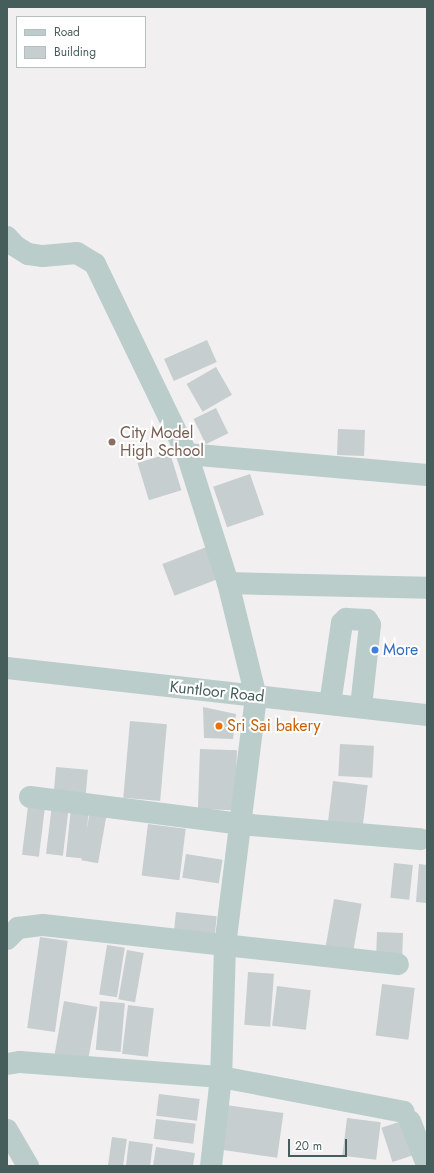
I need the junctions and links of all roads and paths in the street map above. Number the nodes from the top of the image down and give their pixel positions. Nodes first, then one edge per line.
1 (7, 237) edge
2 (187, 454) junction
3 (427, 475) edge
4 (228, 583) junction
5 (427, 588) edge
6 (7, 668) edge
7 (334, 675) junction
8 (364, 677) junction
9 (256, 697) junction
10 (330, 704) junction
11 (361, 706) junction
12 (427, 715) edge
13 (30, 797) dead end
14 (240, 824) junction
15 (420, 839) dead end
16 (7, 939) edge
17 (226, 946) junction
18 (398, 964) dead end
19 (7, 1064) edge
20 (221, 1078) junction
21 (7, 1130) edge
22 (427, 1165) edge
23 (28, 1166) edge
24 (211, 1166) edge

1 - 2 street
2 - 3 street
2 - 4 street
4 - 5 street
4 - 9 street
6 - 9 street, Kuntloor Road
7 - 8 street
7 - 8 street
7 - 10 street
8 - 11 street
9 - 10 street, Kuntloor Road
9 - 14 street
10 - 11 street, Kuntloor Road
11 - 12 street, Kuntloor Road
13 - 14 street
14 - 15 street
14 - 17 street
16 - 17 street
17 - 18 street
17 - 20 street
19 - 20 street
20 - 22 street
20 - 24 street
21 - 23 street

